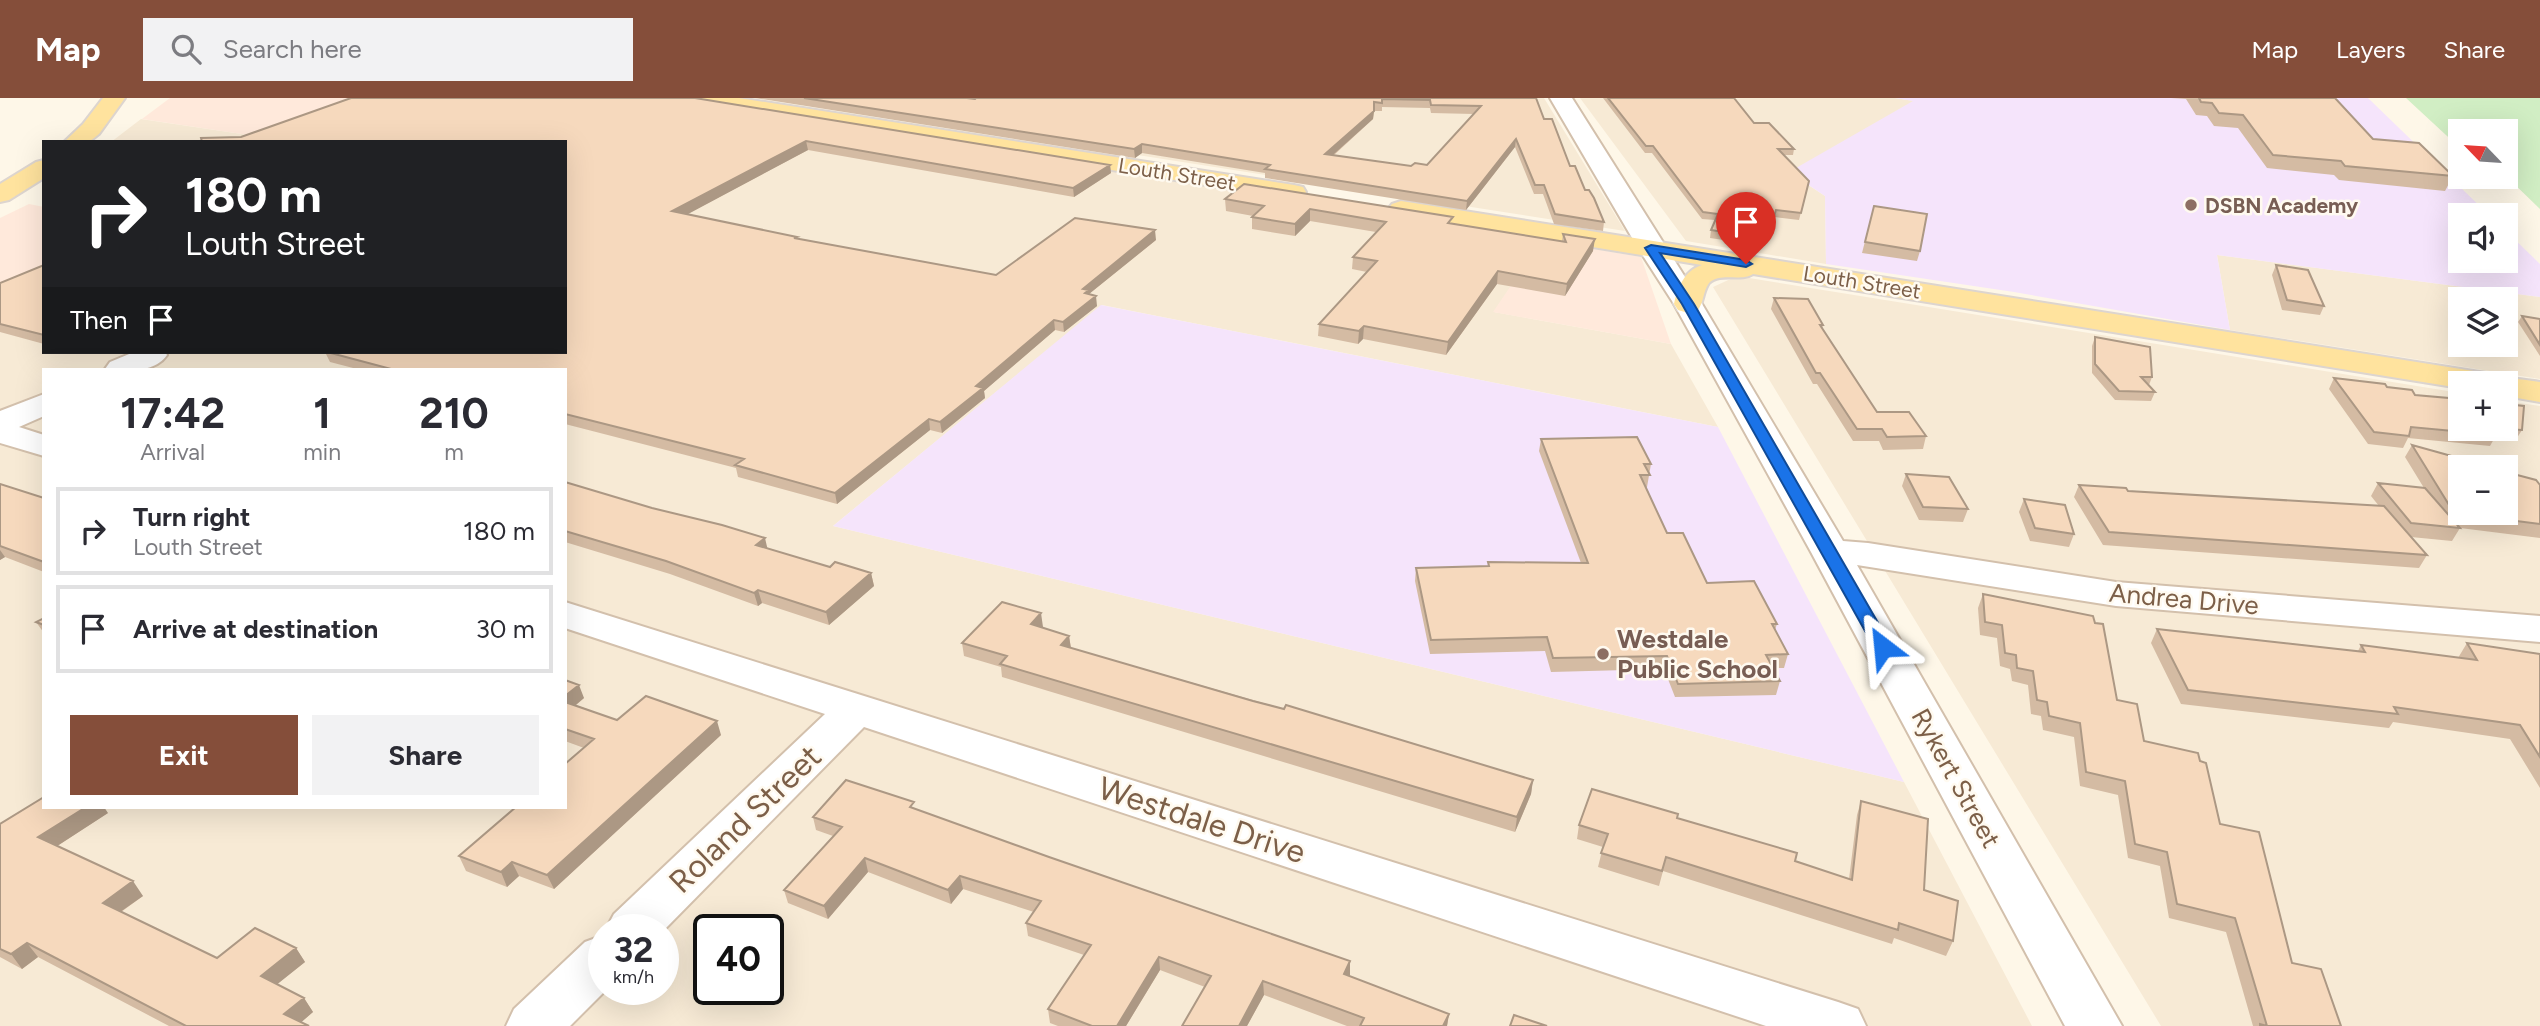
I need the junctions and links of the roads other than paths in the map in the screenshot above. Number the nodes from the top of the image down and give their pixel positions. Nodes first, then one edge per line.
1 (114, 98) edge
2 (1560, 98) edge
3 (708, 99) edge
4 (77, 140) edge
5 (42, 168) edge
6 (0, 195) edge
7 (1317, 196) edge
8 (1381, 206) edge
9 (1651, 248) junction
10 (1830, 277) junction
11 (1688, 304) junction
12 (152, 355) dead end
13 (123, 368) edge
14 (2448, 377) edge
15 (2518, 388) edge
16 (2540, 392) edge
17 (42, 405) edge
18 (0, 423) edge
19 (0, 432) edge
20 (42, 445) edge
21 (1830, 552) junction
22 (567, 615) edge
23 (2540, 629) edge
24 (858, 708) junction
25 (647, 914) edge
26 (588, 973) edge
27 (534, 1026) edge
28 (1838, 1026) edge
29 (2094, 1026) edge

1 - 4 main road
2 - 9 street, Rykert Street
3 - 7 main road, Louth Street
5 - 6 main road
8 - 9 main road, Louth Street
9 - 10 main road, Louth Street
9 - 11 street, Rykert Street
10 - 11 main road
10 - 14 main road, Louth Street
11 - 21 street, Rykert Street
12 - 13 street
15 - 16 main road
17 - 18 street
19 - 20 street
21 - 23 street, Andrea Drive
21 - 29 street, Rykert Street
22 - 24 street, Westdale Drive
24 - 25 street, Roland Street
24 - 28 street, Westdale Drive
26 - 27 street

